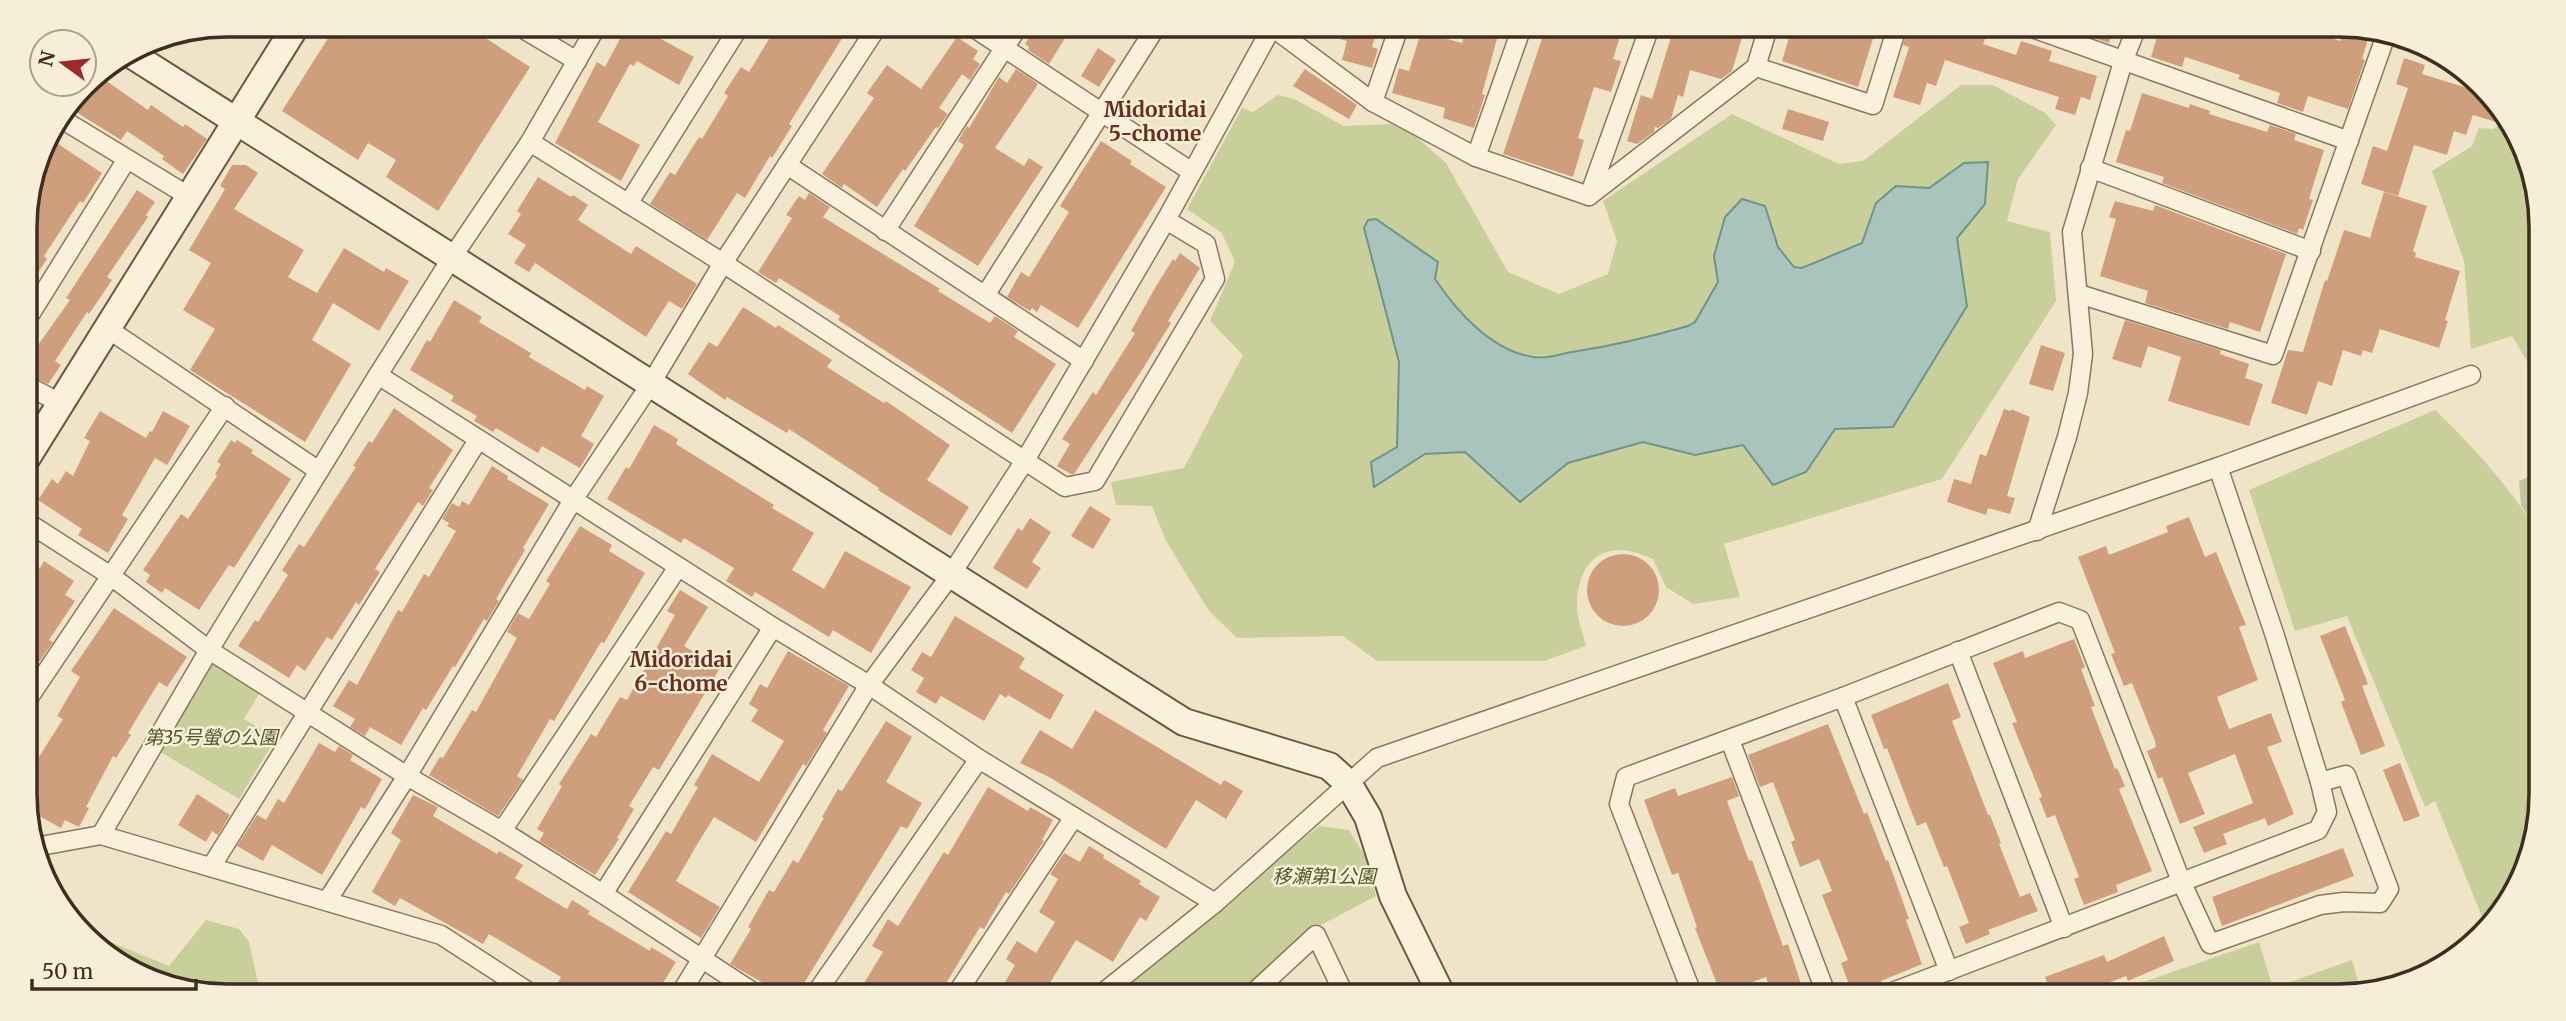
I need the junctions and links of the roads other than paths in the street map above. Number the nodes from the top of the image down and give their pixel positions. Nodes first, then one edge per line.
1 (289, 37) edge
2 (537, 37) edge
3 (591, 37) edge
4 (733, 37) edge
5 (870, 37) edge
6 (988, 37) edge
7 (1012, 37) edge
8 (1150, 37) edge
9 (1267, 37) edge
10 (1287, 37) edge
11 (1396, 37) edge
12 (1518, 37) edge
13 (1646, 37) edge
14 (1765, 37) edge
15 (1894, 37) edge
16 (2056, 37) edge
17 (2133, 37) edge
18 (2384, 42) edge
19 (1005, 48) junction
20 (138, 59) edge
21 (577, 61) junction
22 (2123, 62) junction
23 (1756, 67) junction
24 (1373, 102) junction
25 (1102, 113) junction
26 (238, 122) junction
27 (68, 123) edge
28 (2350, 141) junction
29 (530, 142) junction
30 (1476, 157) junction
31 (127, 159) junction
32 (787, 165) junction
33 (2090, 168) junction
34 (1192, 172) junction
35 (1588, 196) junction
36 (190, 197) junction
37 (628, 204) junction
38 (1166, 220) junction
39 (885, 231) junction
40 (2311, 251) junction
41 (452, 259) junction
42 (723, 263) junction
43 (2079, 293) junction
44 (986, 294) junction
45 (37, 303) edge
46 (108, 329) junction
47 (1084, 360) junction
48 (378, 375) junction
49 (2470, 375) dead end
50 (650, 385) junction
51 (37, 391) edge
52 (62, 404) junction
53 (225, 406) junction
54 (478, 440) junction
55 (37, 442) edge
56 (1024, 462) junction
57 (2218, 467) junction
58 (319, 471) junction
59 (573, 500) junction
60 (37, 528) edge
61 (2037, 531) junction
62 (678, 567) junction
63 (111, 576) junction
64 (950, 576) junction
65 (773, 627) junction
66 (209, 650) junction
67 (1958, 651) junction
68 (869, 685) junction
69 (37, 686) edge
70 (1843, 697) junction
71 (308, 712) junction
72 (1730, 740) junction
73 (979, 759) junction
74 (407, 776) junction
75 (2320, 782) junction
76 (1348, 783) junction
77 (1074, 817) junction
78 (502, 831) junction
79 (101, 835) junction
80 (44, 845) edge
81 (211, 867) junction
82 (2181, 881) junction
83 (603, 894) junction
84 (327, 901) junction
85 (1215, 903) junction
86 (2064, 928) junction
87 (702, 961) junction
88 (1949, 971) junction
89 (517, 984) edge
90 (687, 984) edge
91 (740, 984) edge
92 (822, 984) edge
93 (963, 984) edge
94 (1114, 984) edge
95 (1263, 984) edge
96 (1339, 984) edge
97 (1436, 984) edge
98 (1688, 984) edge
99 (1822, 984) edge
100 (1914, 984) edge

1 - 26 street
2 - 21 street
3 - 21 street
4 - 37 street
5 - 32 street
6 - 19 street
7 - 19 street
8 - 25 street
9 - 34 street
10 - 24 street
11 - 24 street
12 - 30 street
13 - 35 street
14 - 23 street
15 - 23 street
16 - 22 street
17 - 22 street
18 - 28 street
19 - 25 street
19 - 39 street
20 - 26 street
21 - 29 street
22 - 28 street
22 - 33 street
23 - 35 street
24 - 30 street
25 - 34 street
25 - 44 street
26 - 36 street
26 - 41 street
27 - 31 street
28 - 40 street
29 - 37 street
29 - 41 street
30 - 35 street
31 - 36 street
31 - 45 street
32 - 39 street
32 - 42 street
33 - 40 street
33 - 43 street
34 - 38 street
36 - 46 street
37 - 42 street
38 - 47 street
38 - 56 street
39 - 44 street
40 - 43 street
41 - 48 street
41 - 50 street
42 - 50 street
42 - 56 street
43 - 61 street
44 - 47 street
46 - 52 street
46 - 53 street
47 - 56 street
48 - 54 street
48 - 58 street
49 - 57 street
50 - 59 street
50 - 64 street
51 - 52 street
52 - 55 street
53 - 58 street
53 - 63 street
54 - 59 street
54 - 71 street
56 - 64 street
57 - 61 street
57 - 75 street
58 - 66 street
59 - 62 street
59 - 74 street
60 - 63 street
61 - 76 street
62 - 65 street
62 - 78 street
63 - 66 street
63 - 69 street
64 - 68 street
64 - 76 street
65 - 68 street
65 - 83 street
66 - 71 street
66 - 79 street
67 - 70 street
67 - 82 street
67 - 86 street
68 - 73 street
68 - 87 street
70 - 72 street
70 - 88 street
71 - 74 street
71 - 81 street
72 - 98 street
72 - 99 street
73 - 77 street
73 - 92 street
74 - 78 street
74 - 84 street
75 - 82 street
75 - 82 street
76 - 85 street
76 - 97 street
77 - 85 street
77 - 93 street
78 - 83 street
79 - 80 street
79 - 81 street
81 - 84 street
82 - 86 street
83 - 87 street
84 - 89 street
85 - 94 street
86 - 88 street
87 - 90 street
87 - 91 street
88 - 100 street
95 - 96 street

